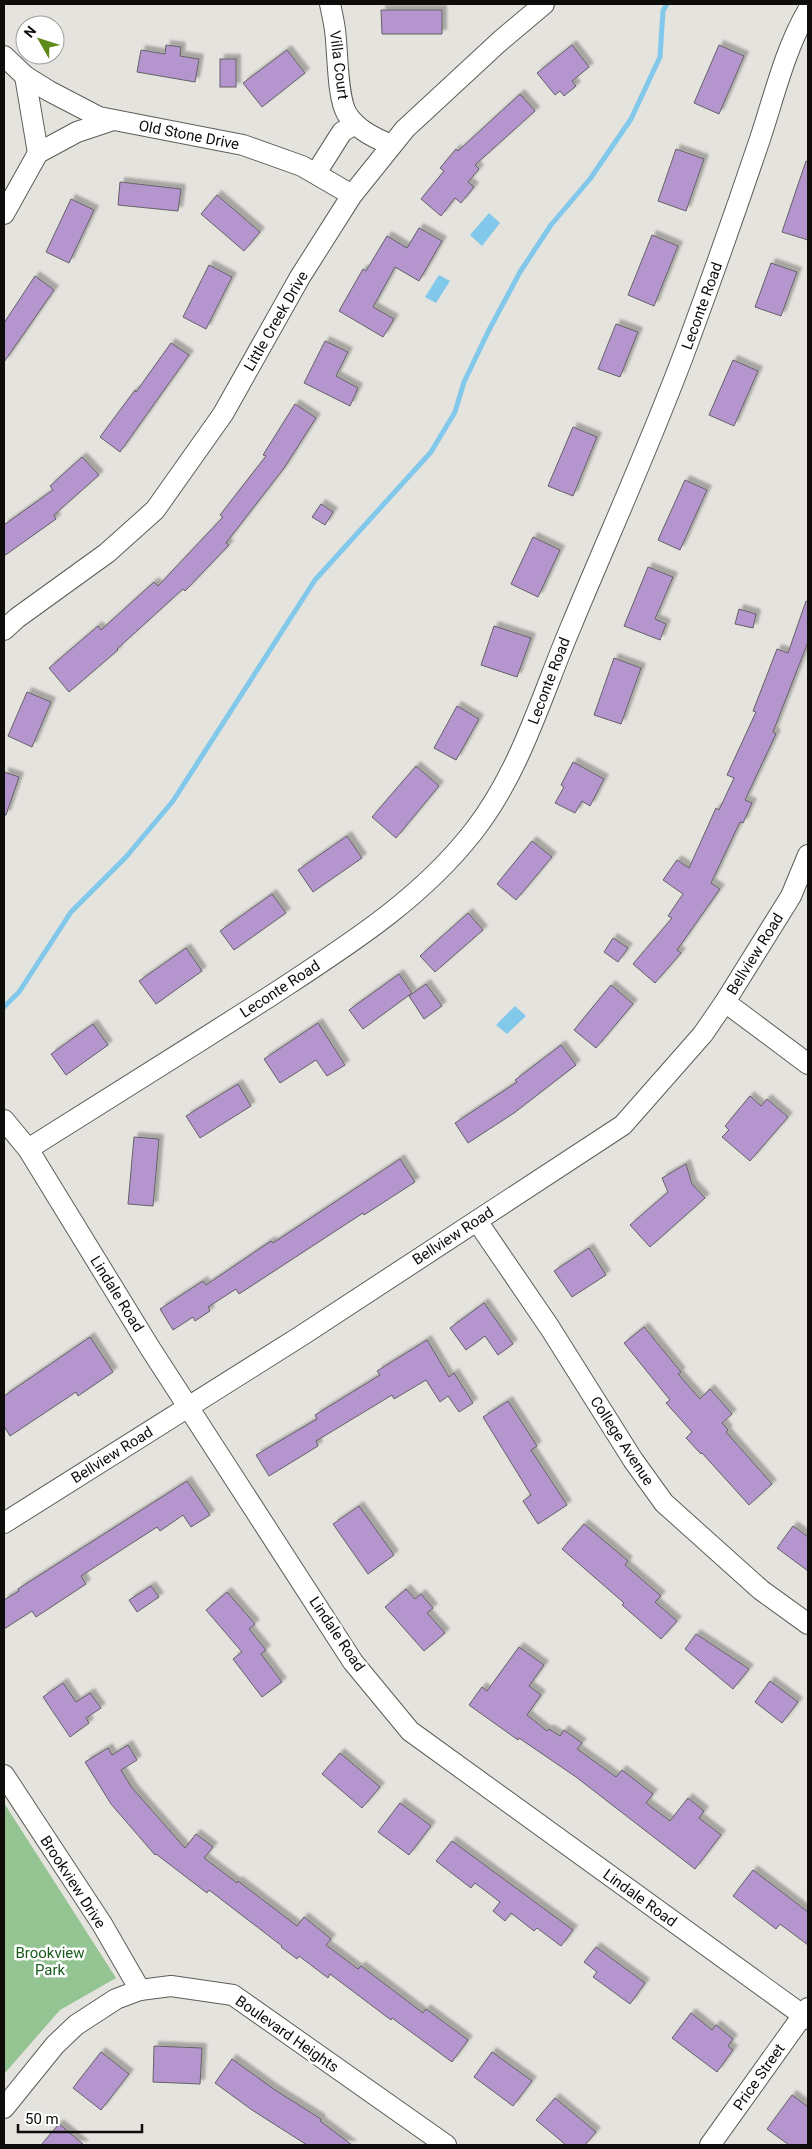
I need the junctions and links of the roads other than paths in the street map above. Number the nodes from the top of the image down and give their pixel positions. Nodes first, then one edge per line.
1 (330, 4) edge
2 (544, 4) edge
3 (808, 10) edge
4 (4, 56) edge
5 (25, 76) junction
6 (112, 120) junction
7 (354, 124) junction
8 (391, 145) junction
9 (38, 154) junction
10 (316, 173) junction
11 (352, 195) junction
12 (4, 214) edge
13 (4, 630) edge
14 (808, 855) edge
15 (725, 1002) junction
16 (808, 1064) edge
17 (4, 1120) edge
18 (28, 1149) junction
19 (477, 1221) junction
20 (188, 1406) junction
21 (4, 1523) edge
22 (808, 1624) edge
23 (4, 1775) edge
24 (140, 1990) junction
25 (806, 2014) edge
26 (4, 2108) edge
27 (446, 2145) edge
28 (710, 2145) edge

1 - 7 street, Villa Court
2 - 8 street, Little Creek Drive
3 - 18 street, Leconte Road
4 - 5 street, Old Stone Drive
5 - 6 street, Old Stone Drive
5 - 9 street
6 - 9 street
6 - 10 street, Old Stone Drive
7 - 8 street, Villa Court
7 - 10 street
8 - 11 street, Little Creek Drive
9 - 12 street
10 - 11 street, Old Stone Drive
11 - 13 street, Little Creek Drive
14 - 15 street, Bellview Road
15 - 16 street
15 - 19 street, Bellview Road
17 - 18 street, Lindale Road
18 - 20 street, Lindale Road
19 - 20 street, Bellview Road
19 - 22 street, College Avenue
20 - 21 street, Bellview Road
20 - 25 street, Lindale Road
23 - 24 street, Brookview Drive
24 - 26 street, Boulevard Heights
24 - 27 street, Boulevard Heights
25 - 28 street, Price Street

